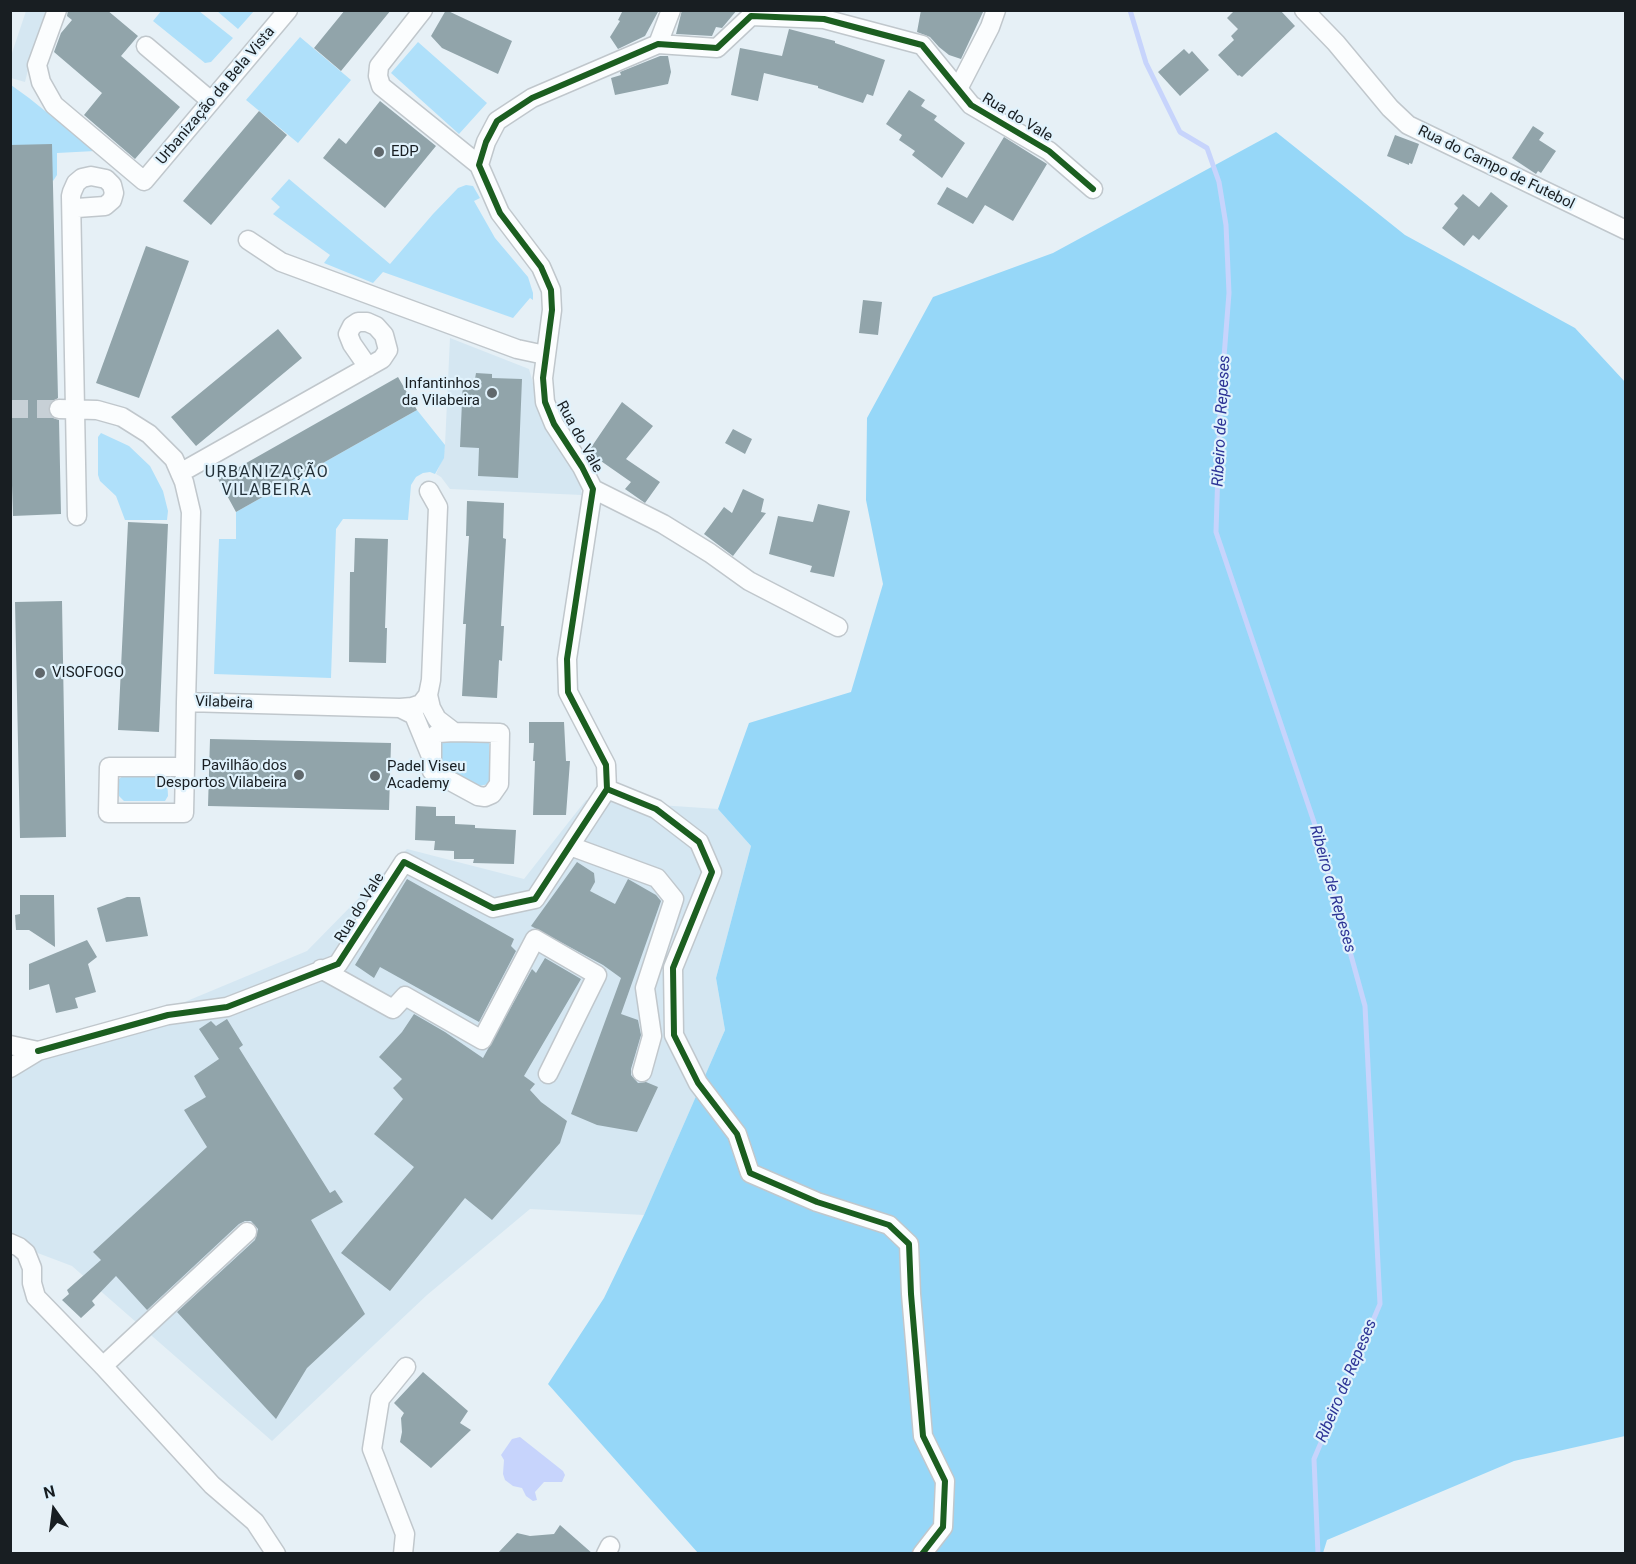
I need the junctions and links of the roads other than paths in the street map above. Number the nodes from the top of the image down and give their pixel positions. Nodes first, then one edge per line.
1 (57, 10) edge
2 (288, 10) edge
3 (423, 10) edge
4 (671, 10) edge
5 (996, 10) edge
6 (1304, 10) edge
7 (780, 14) edge
8 (743, 17) edge
9 (658, 44) junction
10 (146, 46) dead end
11 (958, 89) junction
12 (211, 101) junction
13 (479, 165) junction
14 (1094, 189) dead end
15 (72, 213) dead end
16 (1626, 230) edge
17 (248, 240) dead end
18 (545, 355) junction
19 (368, 367) dead end
20 (67, 409) junction
21 (180, 473) junction
22 (593, 489) junction
23 (429, 491) dead end
24 (77, 516) dead end
25 (838, 627) dead end
26 (428, 695) junction
27 (186, 702) junction
28 (400, 708) junction
29 (454, 732) junction
30 (432, 760) junction
31 (185, 767) junction
32 (607, 789) junction
33 (570, 846) junction
34 (321, 969) junction
35 (10, 1045) edge
36 (38, 1051) junction
37 (10, 1068) edge
38 (642, 1072) dead end
39 (548, 1074) dead end
40 (247, 1232) dead end
41 (13, 1246) edge
42 (103, 1366) junction
43 (406, 1367) dead end
44 (276, 1554) edge
45 (404, 1554) edge
46 (922, 1554) edge

1 - 12 street, Urbanização da Bela Vista
2 - 12 street, Urbanização da Bela Vista
3 - 13 street
4 - 9 street
5 - 11 street
6 - 16 street, Rua do Campo de Futebol
7 - 8 street, Rua do Vale
7 - 11 street, Rua do Vale
8 - 9 street, Rua do Vale
9 - 13 street, Rua do Vale
10 - 12 street
11 - 14 street, Rua do Vale
13 - 18 street, Rua do Vale
15 - 20 street
17 - 18 street
18 - 22 street, Rua do Vale
19 - 21 street
20 - 21 street, Vilabeira
20 - 24 street
21 - 27 street, Vilabeira
22 - 25 street
22 - 32 street, Rua do Vale
23 - 26 street
26 - 28 street, Vilabeira
26 - 29 street
27 - 28 street, Vilabeira
27 - 31 street
28 - 30 street
29 - 30 street
29 - 30 street
31 - 31 street
32 - 33 street, Rua do Vale
32 - 46 street
33 - 34 street, Rua do Vale
33 - 38 street
34 - 36 street, Rua do Vale
34 - 39 street
35 - 36 street
36 - 37 street
40 - 42 street
41 - 42 street
42 - 44 street
43 - 45 street

